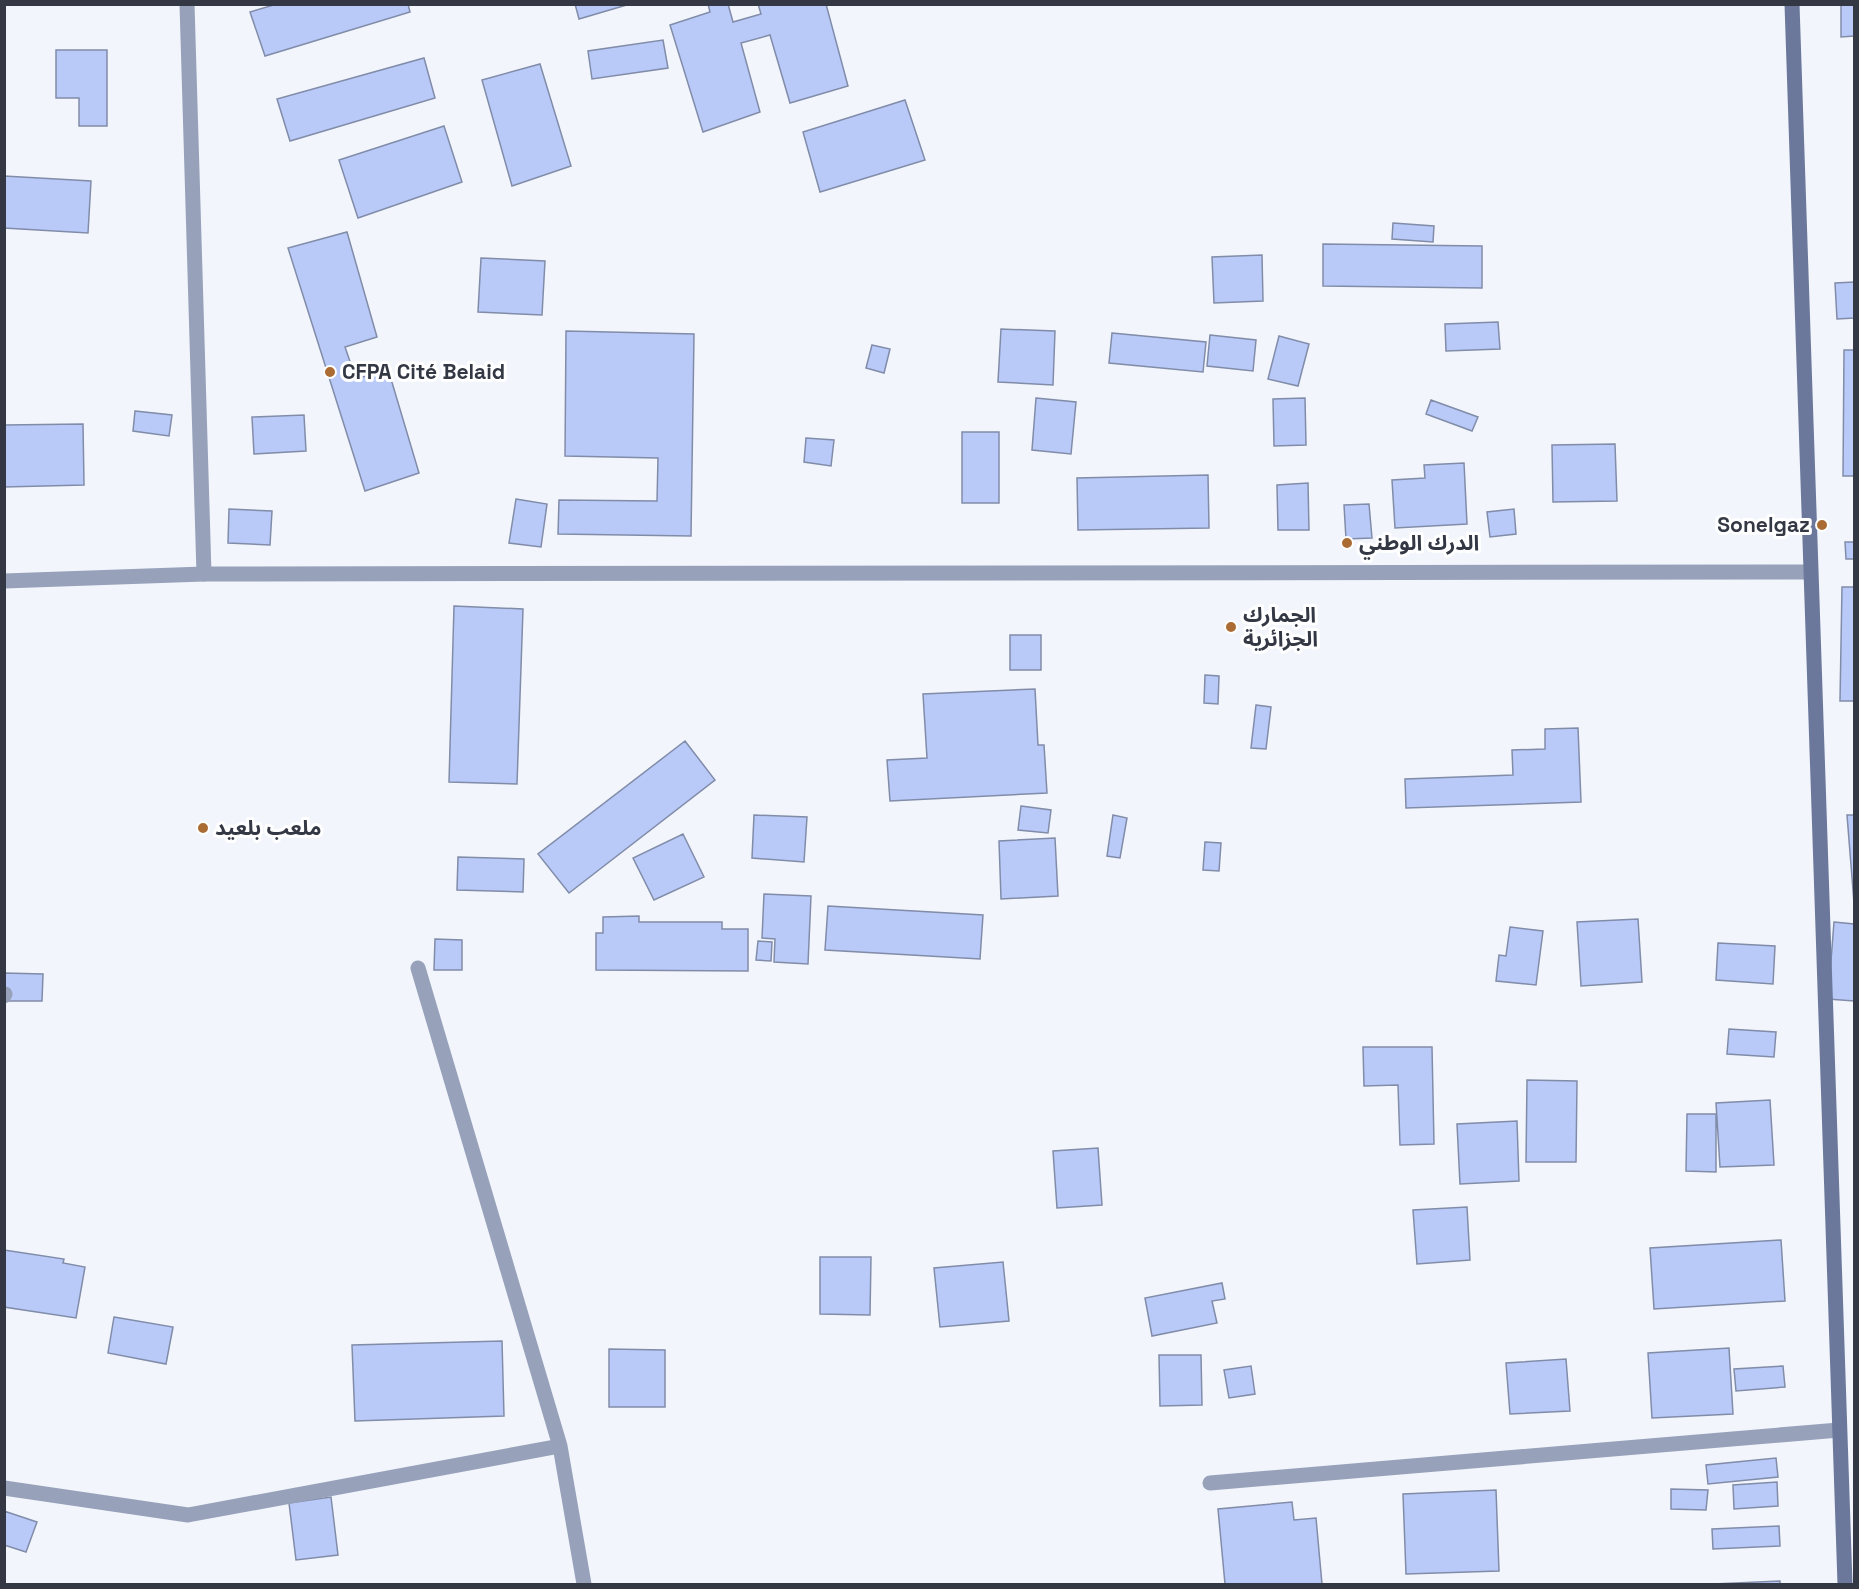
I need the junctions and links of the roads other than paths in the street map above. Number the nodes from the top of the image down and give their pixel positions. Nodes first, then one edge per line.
1 (187, 4) edge
2 (1792, 4) edge
3 (1810, 572) junction
4 (204, 574) junction
5 (4, 581) edge
6 (418, 968) dead end
7 (1839, 1430) junction
8 (560, 1446) junction
9 (1210, 1483) dead end
10 (4, 1488) edge
11 (1849, 1548) edge
12 (584, 1584) edge
13 (1845, 1584) edge

1 - 4 street
2 - 3 main road
3 - 4 street
3 - 7 main road
4 - 5 street
6 - 8 street
7 - 9 street
7 - 11 main road
8 - 10 street
8 - 12 street
11 - 13 main road

